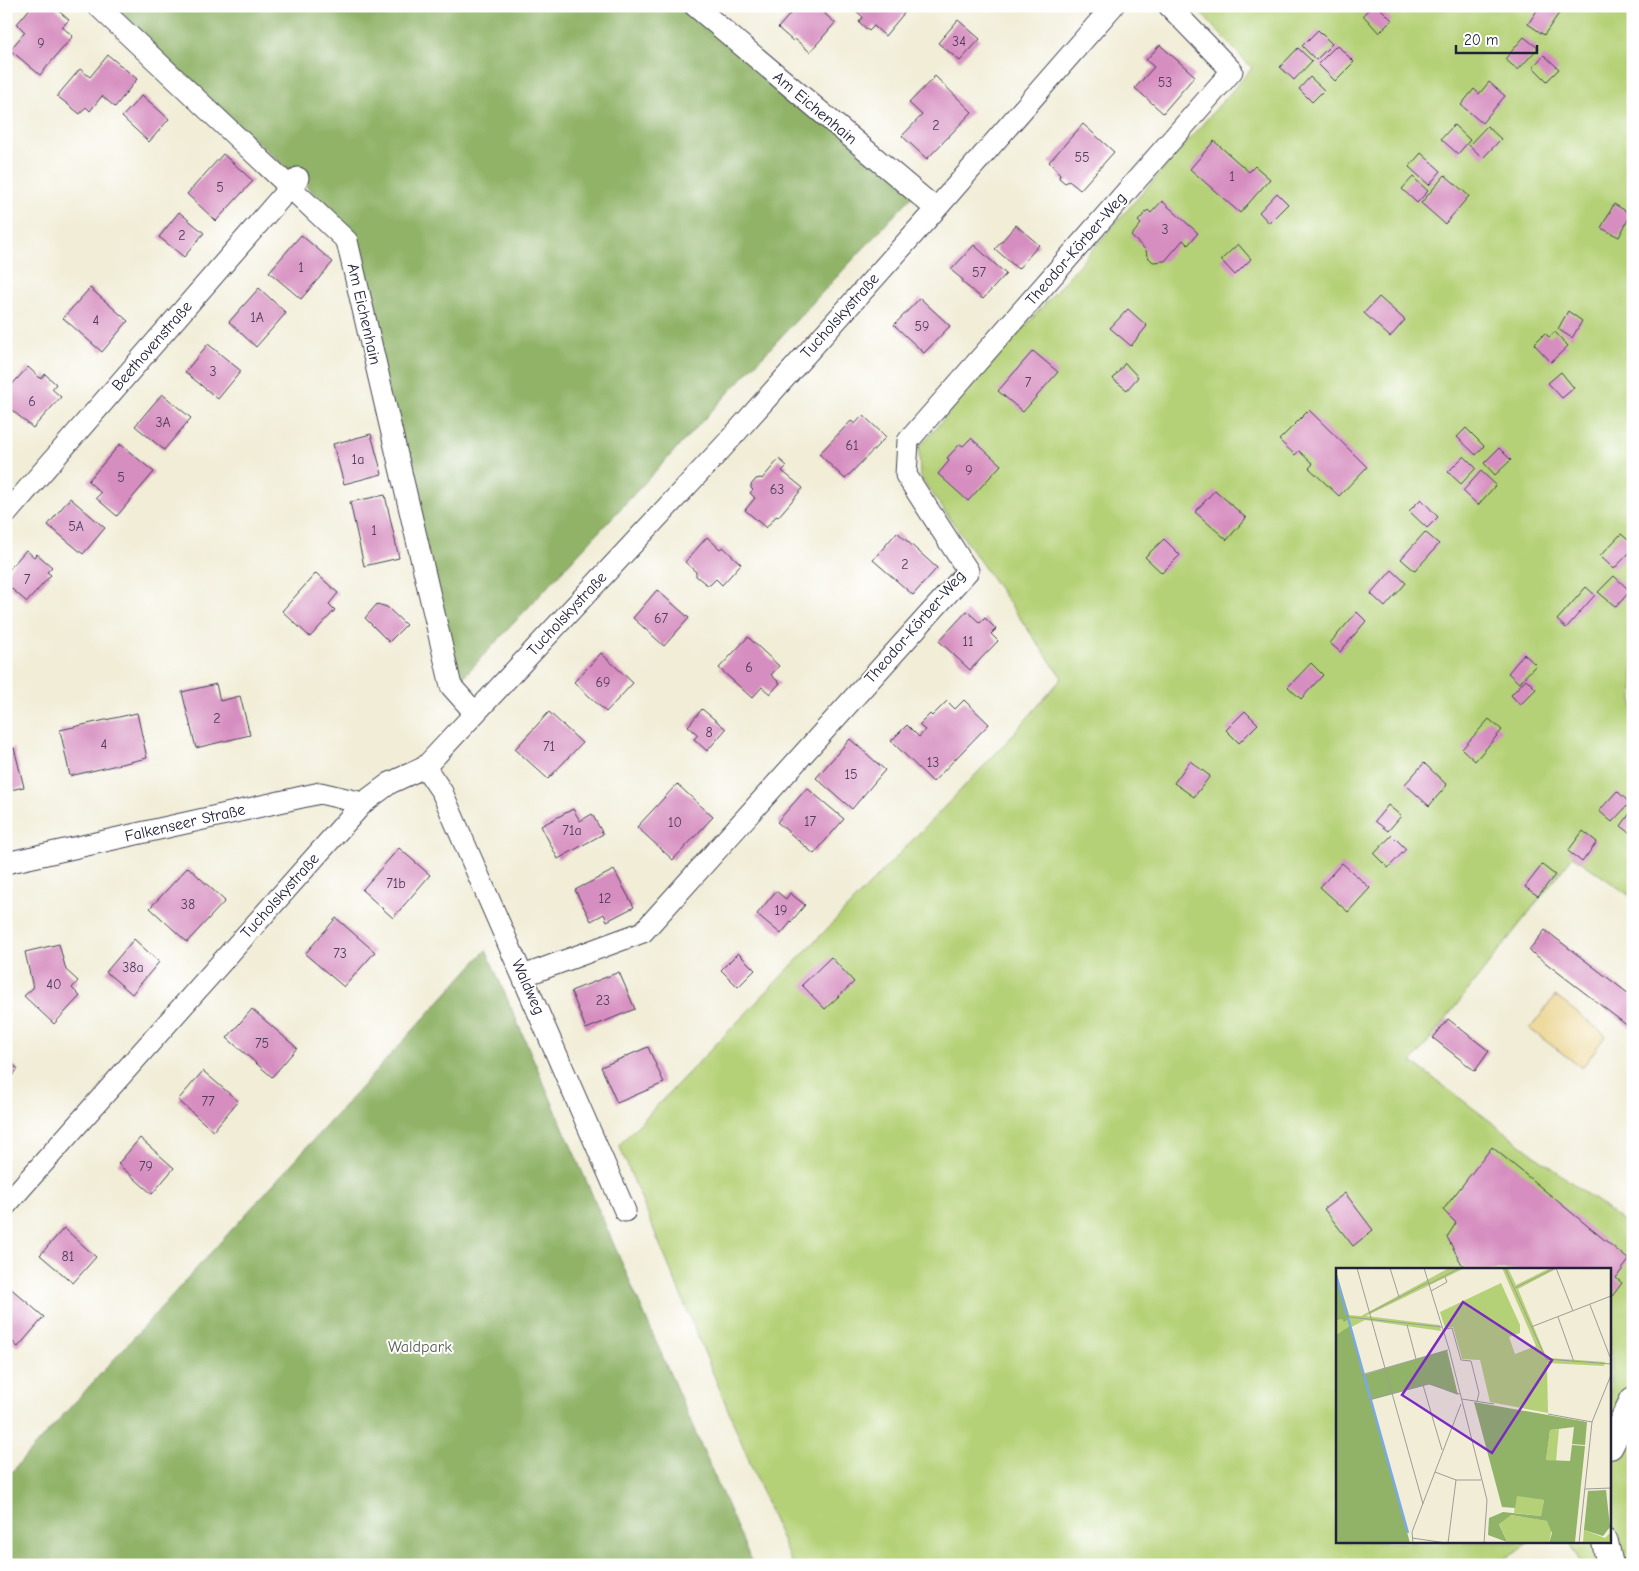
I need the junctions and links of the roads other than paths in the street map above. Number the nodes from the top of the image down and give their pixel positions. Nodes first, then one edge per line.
1 (98, 6) edge
2 (695, 6) edge
3 (1113, 6) edge
4 (1169, 6) edge
5 (294, 182) junction
6 (936, 209) junction
7 (6, 514) edge
8 (475, 713) junction
9 (425, 767) junction
10 (363, 803) junction
11 (6, 863) edge
12 (523, 976) junction
13 (6, 1205) edge
14 (625, 1210) dead end
15 (1633, 1400) edge
16 (1612, 1442) edge
17 (1605, 1544) edge
18 (1610, 1565) edge

1 - 5 street, Am Eichenhain
2 - 6 street, Am Eichenhain
3 - 6 street, Tucholskystraße
4 - 12 street, Theodor-Körber-Weg
5 - 7 street, Beethovenstraße
5 - 8 street, Am Eichenhain
6 - 8 street, Tucholskystraße
8 - 9 street, Tucholskystraße
9 - 10 street, Tucholskystraße
9 - 12 street, Waldweg
10 - 11 street, Falkenseer Straße
10 - 13 street, Tucholskystraße
12 - 14 street, Waldweg
15 - 16 street
17 - 18 street

